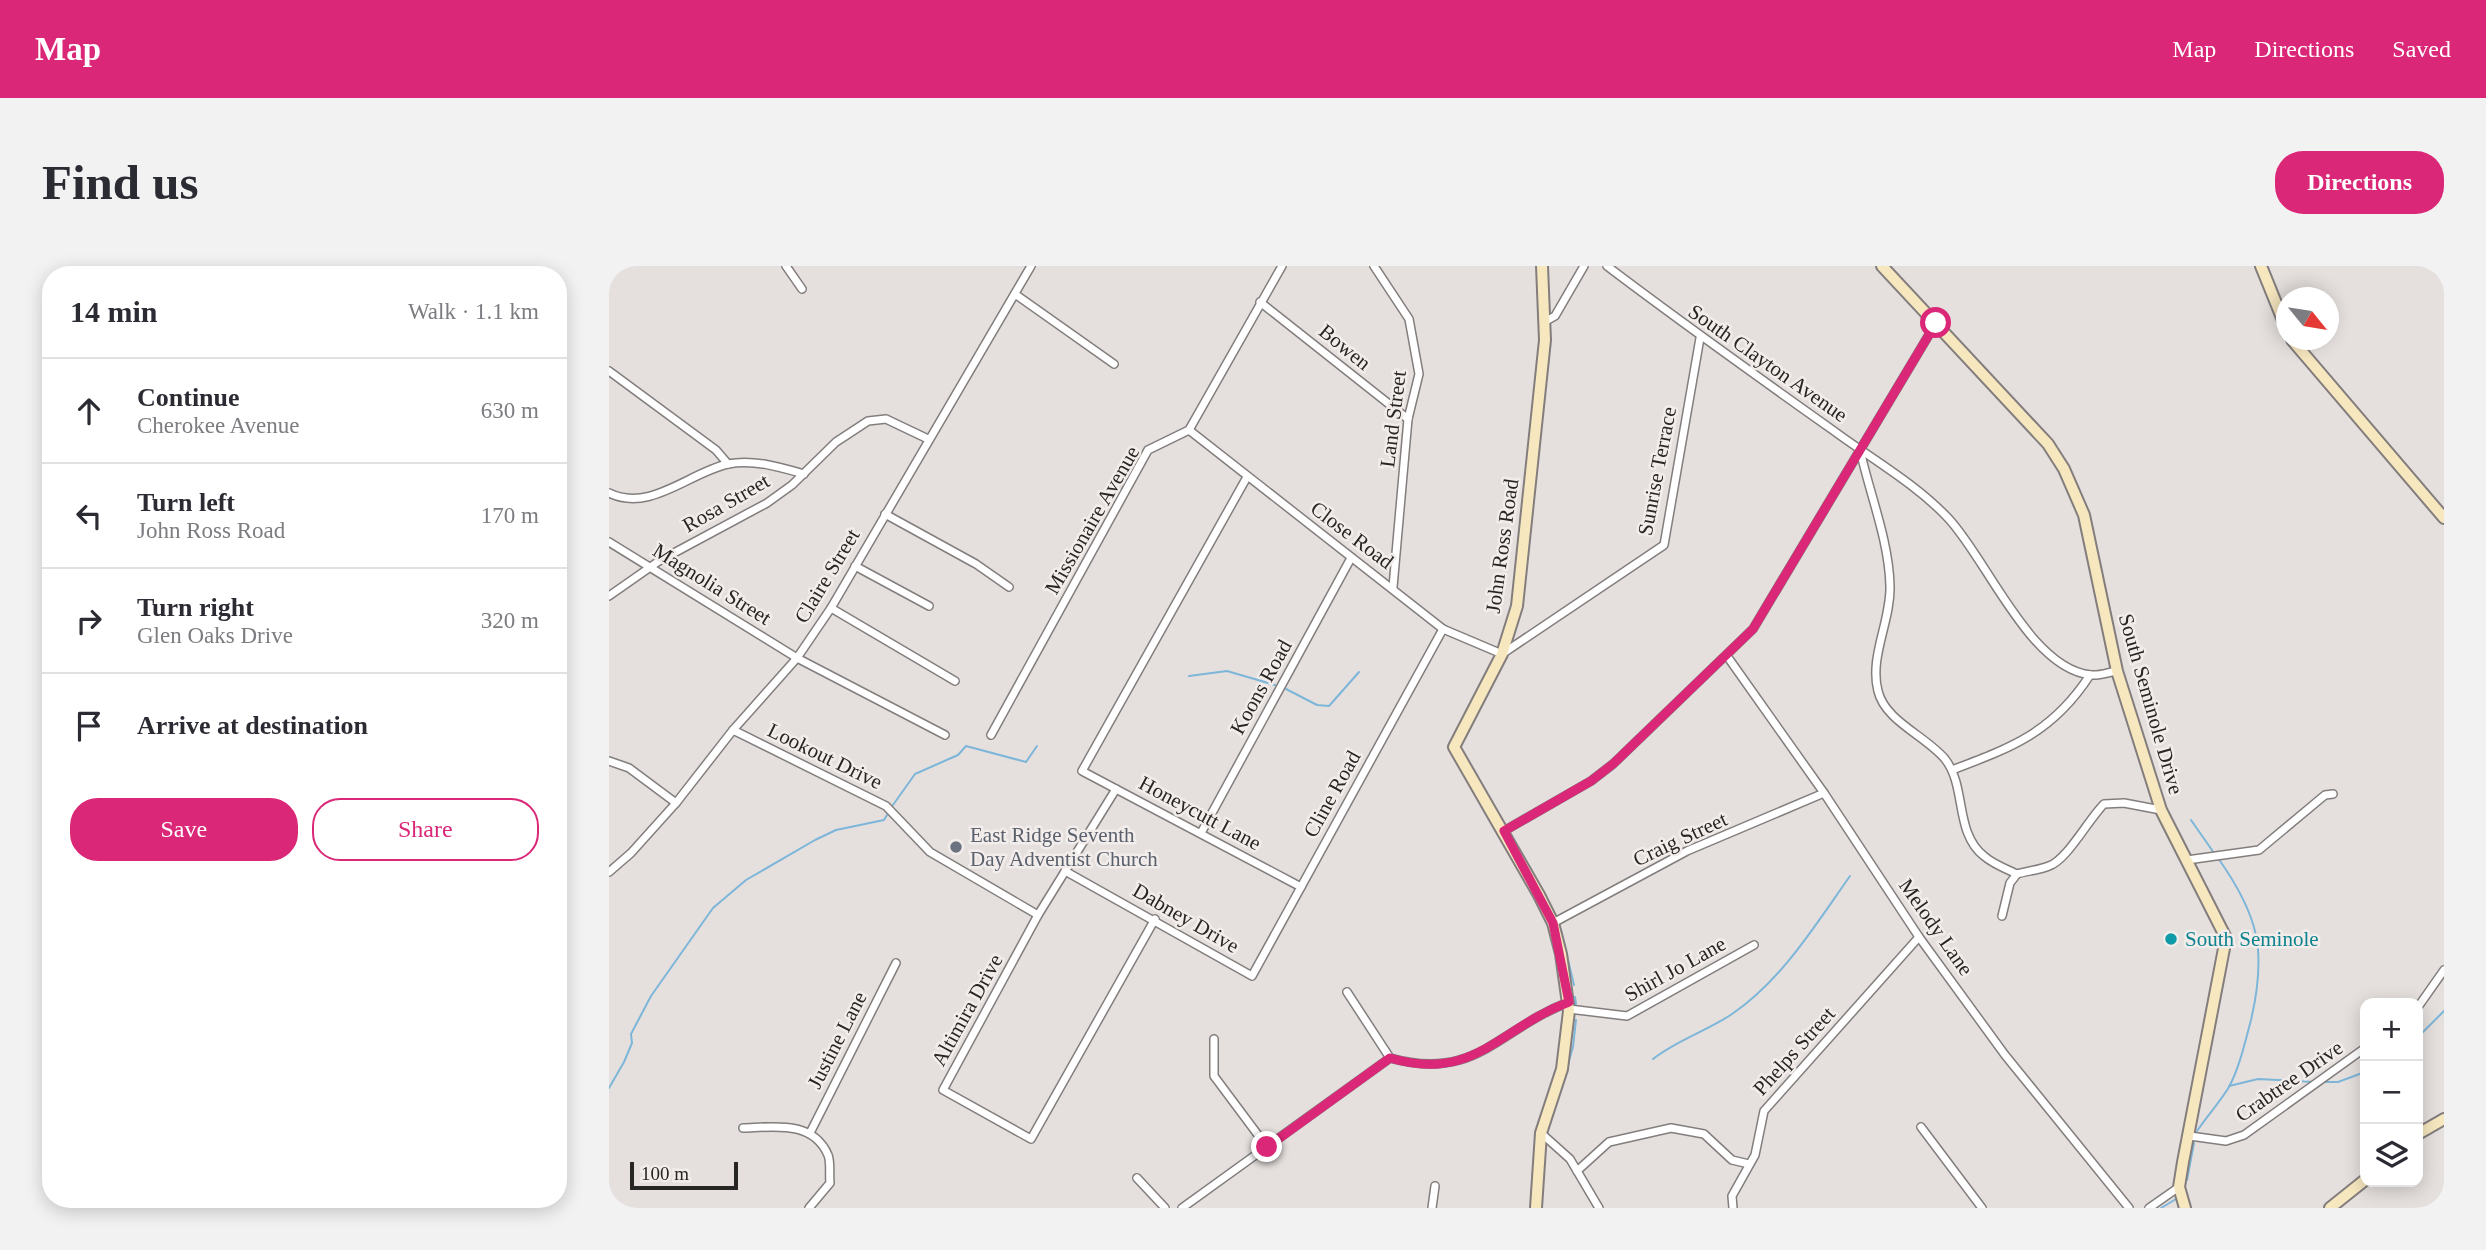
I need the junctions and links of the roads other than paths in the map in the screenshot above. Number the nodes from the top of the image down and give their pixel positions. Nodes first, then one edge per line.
1 (786, 266) edge
2 (1031, 266) edge
3 (1282, 266) edge
4 (1374, 266) edge
5 (1542, 266) edge
6 (1584, 266) edge
7 (1607, 266) edge
8 (1882, 266) edge
9 (2261, 266) edge
10 (802, 289) dead end
11 (1016, 294) junction
12 (1260, 302) junction
13 (2276, 303) edge
14 (1546, 321) junction
15 (1936, 323) junction
16 (1700, 338) junction
17 (2301, 350) edge
18 (1114, 364) dead end
19 (609, 371) edge
20 (1408, 419) junction
21 (1189, 430) junction
22 (928, 439) junction
23 (1860, 450) junction
24 (728, 464) junction
25 (804, 474) junction
26 (1247, 477) junction
27 (609, 493) edge
28 (885, 514) junction
29 (2444, 518) edge
30 (609, 542) edge
31 (1351, 558) junction
32 (651, 566) junction
33 (855, 566) junction
34 (1009, 587) dead end
35 (1393, 587) junction
36 (609, 596) edge
37 (929, 606) dead end
38 (831, 608) junction
39 (1443, 629) junction
40 (1502, 654) junction
41 (1727, 656) junction
42 (797, 658) junction
43 (2117, 671) junction
44 (2091, 675) junction
45 (955, 681) dead end
46 (733, 730) junction
47 (945, 735) dead end
48 (991, 735) dead end
49 (609, 761) edge
50 (1952, 770) junction
51 (1116, 789) junction
52 (1824, 793) junction
53 (2333, 794) dead end
54 (676, 803) junction
55 (2161, 810) junction
56 (1504, 831) junction
57 (1201, 833) junction
58 (2187, 860) junction
59 (1065, 871) junction
60 (609, 872) edge
61 (2017, 874) junction
62 (1301, 887) junction
63 (1038, 915) junction
64 (2002, 916) dead end
65 (1155, 919) junction
66 (1553, 923) junction
67 (1919, 937) junction
68 (1754, 945) dead end
69 (896, 963) dead end
70 (2444, 970) edge
71 (1252, 976) joint
72 (1347, 992) dead end
73 (2423, 1000) edge
74 (1569, 1006) junction
75 (1214, 1039) dead end
76 (2360, 1052) edge
77 (1390, 1058) junction
78 (2444, 1119) edge
79 (1921, 1127) dead end
80 (743, 1128) dead end
81 (2423, 1131) edge
82 (810, 1133) junction
83 (1541, 1133) junction
84 (2190, 1136) junction
85 (1267, 1147) junction
86 (1749, 1164) junction
87 (1577, 1171) junction
88 (1137, 1178) dead end
89 (2360, 1185) edge
90 (1435, 1186) dead end
91 (2179, 1186) junction
92 (809, 1208) edge
93 (1165, 1208) edge
94 (1182, 1208) edge
95 (1432, 1208) edge
96 (1536, 1208) edge
97 (1599, 1208) edge
98 (1733, 1208) edge
99 (1982, 1208) edge
100 (2129, 1208) edge
101 (2149, 1208) edge
102 (2185, 1208) edge
103 (2330, 1208) edge

1 - 10 street
2 - 11 street, Claire Street
3 - 12 street
4 - 20 street, Land Street
5 - 14 street, John Ross Road
6 - 14 street
7 - 16 street, South Clayton Avenue
8 - 15 street, South Seminole Drive
9 - 13 street
11 - 18 street
11 - 22 street, Claire Street
12 - 20 street, Bowen
12 - 21 street
14 - 40 street, John Ross Road
15 - 23 street
15 - 43 street, South Seminole Drive
16 - 23 street, South Clayton Avenue
16 - 40 street, Sunrise Terrace
17 - 29 street
19 - 24 street
20 - 35 street, Land Street
21 - 26 street, Close Road
21 - 48 street, Missionaire Avenue
22 - 25 street, Rosa Street
22 - 28 street, Claire Street
23 - 41 street
23 - 44 street, South Clayton Avenue
23 - 50 street
24 - 25 street
24 - 27 street
25 - 32 street, Rosa Street
26 - 31 street, Close Road
26 - 51 street, Honeycutt Lane
28 - 33 street, Claire Street
28 - 34 street
30 - 32 street, Magnolia Street
31 - 35 street, Close Road
31 - 57 street, Koons Road
32 - 36 street, Rosa Street
32 - 42 street, Magnolia Street
33 - 37 street
33 - 38 street, Claire Street
35 - 39 street, Close Road
38 - 42 street, Claire Street
38 - 45 street
39 - 40 street, Close Road
39 - 62 street, Cline Road
40 - 56 street, John Ross Road
41 - 52 street, Melody Lane
41 - 56 street
42 - 46 street, Claire Street
42 - 47 street, Magnolia Street
43 - 44 street
43 - 55 street, South Seminole Drive
44 - 50 street
46 - 54 street, Claire Street
46 - 63 street, Lookout Drive
49 - 54 street
50 - 61 street
51 - 57 street, Honeycutt Lane
51 - 59 street, Altimira Drive
52 - 66 street, Craig Street
52 - 67 street, Melody Lane
53 - 58 street
54 - 60 street, Claire Street
55 - 58 street, South Seminole Drive
55 - 61 street
56 - 66 street, John Ross Road
57 - 62 street, Honeycutt Lane
58 - 84 street, South Seminole Drive
59 - 63 street, Altimira Drive
59 - 65 street, Dabney Drive
61 - 64 street
62 - 71 street, Cline Road
63 - 65 street, Altimira Drive
65 - 71 street, Dabney Drive
66 - 74 street, John Ross Road
67 - 86 street, Phelps Street
67 - 100 street, Melody Lane
68 - 74 street, Shirl Jo Lane
69 - 82 street, Justine Lane
70 - 73 street
72 - 77 street
74 - 77 street
74 - 83 street, John Ross Road
75 - 85 street
76 - 84 street, Crabtree Drive
77 - 85 street
78 - 81 street
79 - 99 street
80 - 82 street
82 - 92 street
83 - 87 street
83 - 96 street, John Ross Road
84 - 91 street, South Seminole Drive
85 - 94 street
86 - 87 street
86 - 98 street, Phelps Street
87 - 97 street
88 - 93 street
89 - 103 street
90 - 95 street
91 - 101 street
91 - 102 street, South Seminole Drive

